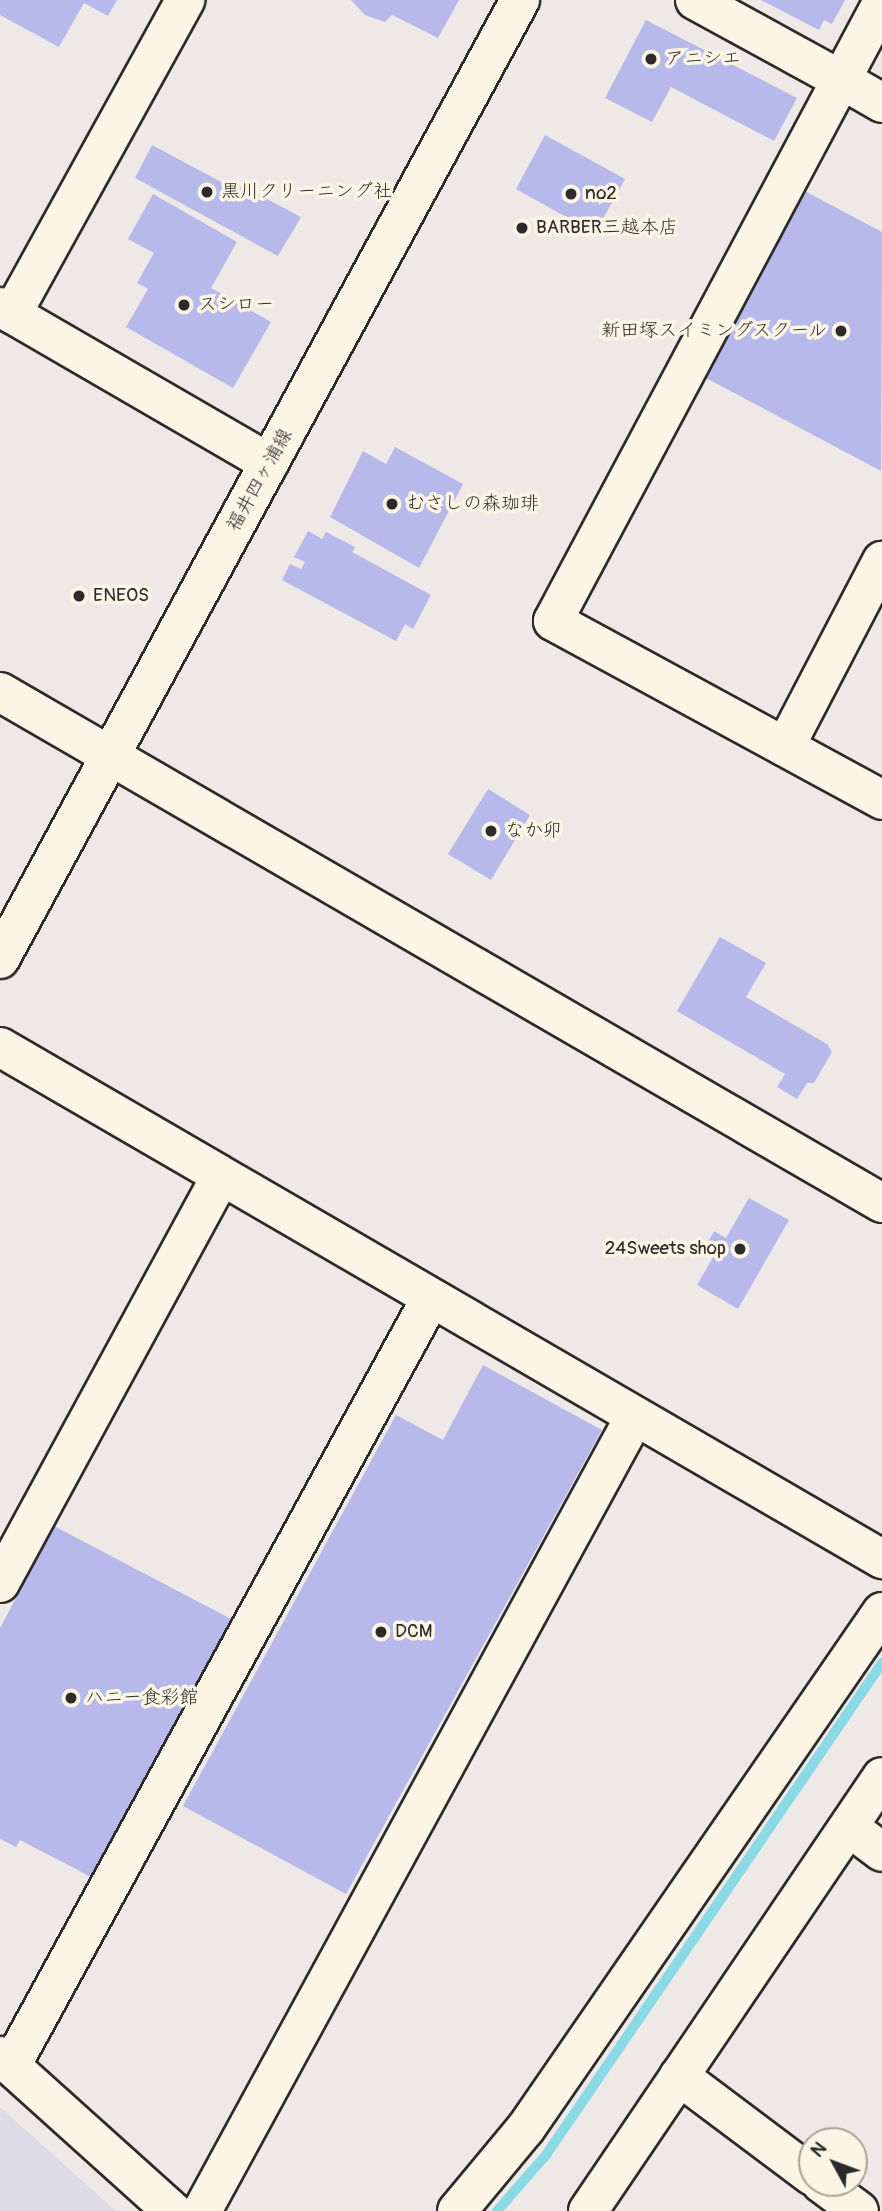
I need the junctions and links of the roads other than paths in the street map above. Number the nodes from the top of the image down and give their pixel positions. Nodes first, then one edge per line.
1 (185, 0) edge
2 (520, 0) edge
3 (695, 0) edge
4 (882, 3) edge
5 (823, 70) dead end
6 (6, 311) edge
7 (269, 463) junction
8 (882, 561) edge
9 (0, 692) edge
10 (785, 747) junction
11 (109, 755) junction
12 (882, 800) edge
13 (0, 959) edge
14 (0, 1047) edge
15 (221, 1176) junction
16 (882, 1203) edge
17 (431, 1298) junction
18 (635, 1416) junction
19 (882, 1559) edge
20 (0, 1583) edge
21 (882, 1612) edge
22 (882, 1777) edge
23 (849, 1827) junction
24 (882, 1852) edge
25 (5, 2061) edge
26 (679, 2076) junction
27 (798, 2165) edge
28 (840, 2197) edge
29 (172, 2211) edge
30 (202, 2211) edge
31 (457, 2211) edge
32 (588, 2211) edge
33 (859, 2211) edge

1 - 6 street
2 - 7 street, 福井四ヶ浦線
3 - 5 street
4 - 10 street
6 - 7 street
7 - 11 street, 福井四ヶ浦線
8 - 10 street
9 - 11 street
10 - 12 street
11 - 13 street, 福井四ヶ浦線
11 - 16 street
14 - 15 street
15 - 17 street
15 - 20 street
17 - 18 street
17 - 25 street
18 - 19 street
18 - 30 street
21 - 31 street
22 - 23 street
23 - 24 street
23 - 26 street
25 - 29 street
26 - 27 street
26 - 32 street
28 - 33 street

